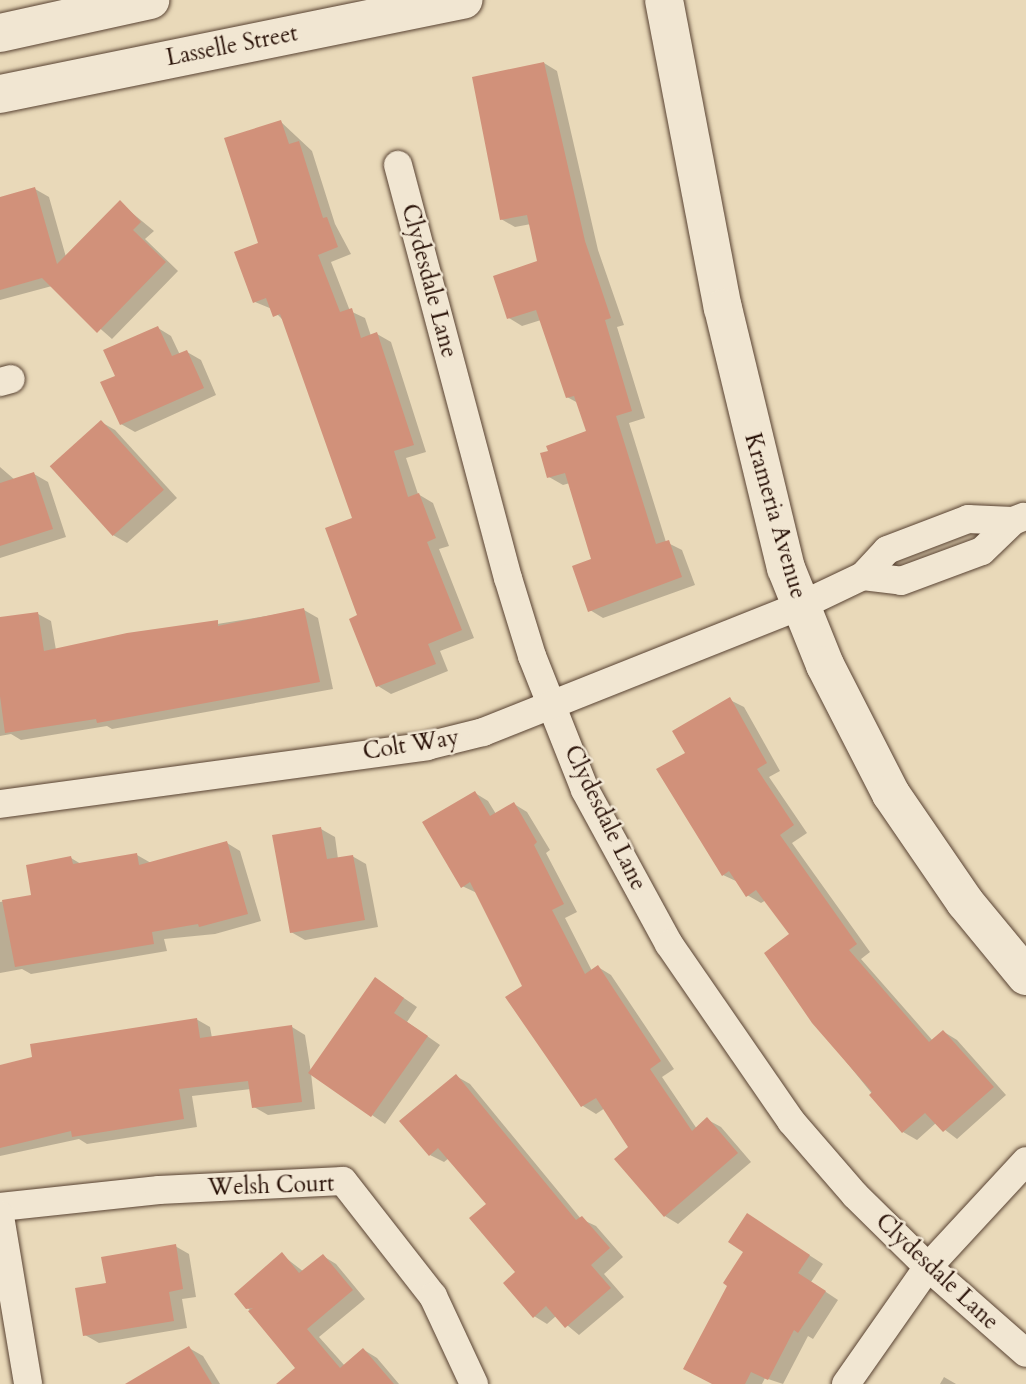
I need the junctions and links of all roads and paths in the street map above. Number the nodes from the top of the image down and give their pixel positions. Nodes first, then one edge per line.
1 (150, 0) edge
2 (464, 0) edge
3 (664, 0) edge
4 (0, 33) edge
5 (0, 94) edge
6 (398, 165) dead end
7 (1019, 519) edge
8 (800, 606) junction
9 (552, 707) junction
10 (0, 804) edge
11 (1026, 976) edge
12 (1026, 1161) edge
13 (0, 1207) edge
14 (0, 1216) edge
15 (928, 1267) junction
16 (1026, 1353) edge
17 (28, 1384) edge
18 (474, 1384) edge
19 (846, 1384) edge

1 - 4 street
2 - 5 street, Lasselle Street
3 - 8 street, Krameria Avenue
6 - 9 street, Clydesdale Lane
7 - 8 street, Colt Way
8 - 9 street, Colt Way
8 - 11 street, Krameria Avenue
9 - 10 street, Colt Way
9 - 15 street, Clydesdale Lane
12 - 15 street
13 - 18 street, Welsh Court
14 - 17 street
15 - 16 street, Clydesdale Lane
15 - 19 street

